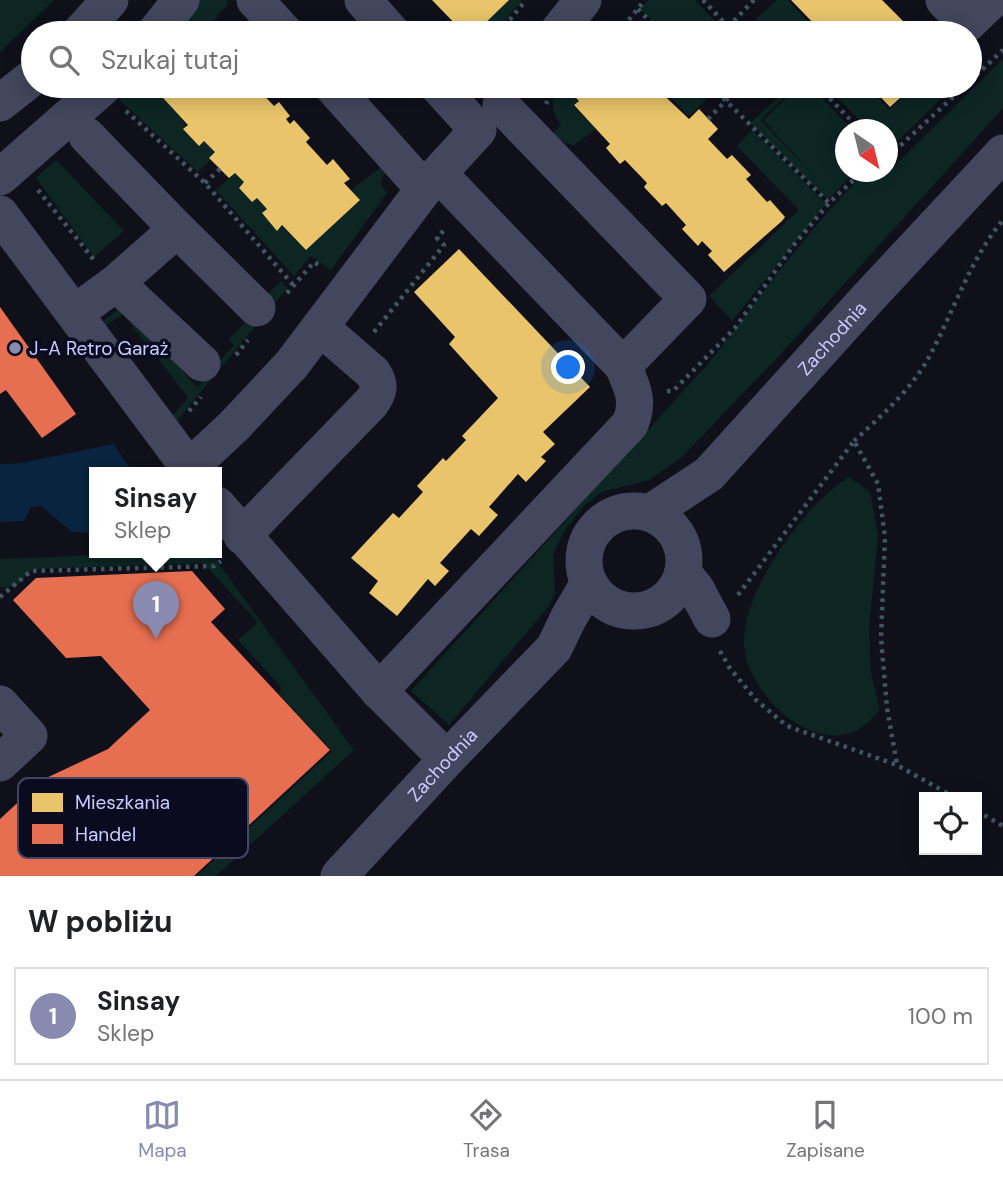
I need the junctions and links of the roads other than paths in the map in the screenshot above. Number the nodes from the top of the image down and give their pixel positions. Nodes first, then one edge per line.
1 (110, 0) edge
2 (181, 0) edge
3 (255, 0) edge
4 (363, 0) edge
5 (583, 0) edge
6 (944, 0) edge
7 (992, 0) edge
8 (91, 21) edge
9 (164, 21) edge
10 (274, 21) edge
11 (381, 21) edge
12 (566, 21) edge
13 (964, 21) edge
14 (970, 21) edge
15 (21, 86) edge
16 (113, 98) edge
17 (344, 98) edge
18 (473, 98) edge
19 (0, 103) edge
20 (499, 107) edge
21 (87, 136) dead end
22 (1003, 153) edge
23 (17, 181) edge
24 (431, 181) junction
25 (0, 214) edge
26 (177, 229) junction
27 (116, 283) junction
28 (75, 313) junction
29 (262, 317) road end
30 (320, 327) junction
31 (623, 366) junction
32 (213, 371) road end
33 (189, 467) edge
34 (194, 467) edge
35 (709, 474) junction
36 (222, 511) edge
37 (650, 513) junction
38 (244, 538) junction
39 (589, 583) junction
40 (690, 597) junction
41 (620, 608) junction
42 (554, 648) junction
43 (379, 691) junction
44 (0, 704) edge
45 (447, 758) junction
46 (0, 763) edge
47 (339, 876) edge

1 - 8 street
2 - 9 street
3 - 10 street
4 - 11 street
5 - 12 street
6 - 13 street
7 - 14 street
15 - 19 street
16 - 23 street
17 - 24 street
18 - 20 street
20 - 24 street
20 - 31 street
21 - 26 street
22 - 35 street, Zachodnia
24 - 30 street
24 - 31 street
25 - 28 street
26 - 27 street
26 - 29 street
27 - 28 street
27 - 32 street
28 - 33 street
30 - 34 street
30 - 38 street
31 - 43 street
35 - 37 street, Zachodnia
35 - 40 street
36 - 38 street
37 - 39 street
37 - 40 street
38 - 43 street
39 - 41 street
39 - 42 street, Zachodnia
40 - 41 street
41 - 42 street
42 - 45 street, Zachodnia
43 - 45 street
44 - 46 street
45 - 47 street, Zachodnia

